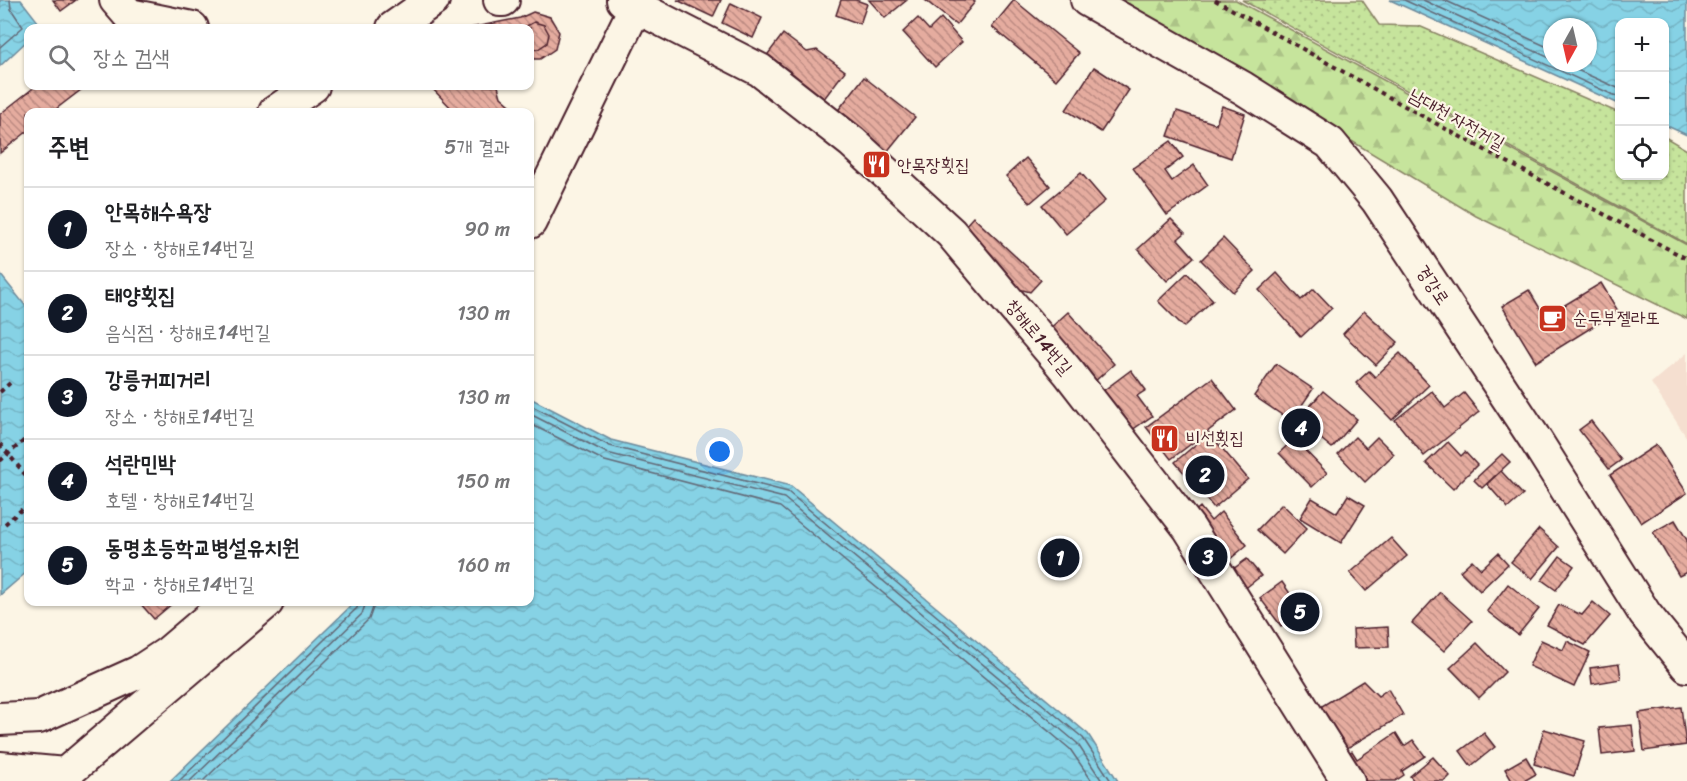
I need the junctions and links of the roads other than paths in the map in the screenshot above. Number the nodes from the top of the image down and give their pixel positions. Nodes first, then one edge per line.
1 (116, 0) edge
2 (433, 0) edge
3 (1087, 0) edge
4 (624, 2) edge
5 (173, 24) edge
6 (399, 24) edge
7 (307, 90) edge
8 (281, 108) edge
9 (534, 171) edge
10 (534, 213) edge
11 (223, 606) edge
12 (262, 606) edge
13 (1687, 666) edge
14 (0, 719) edge
15 (0, 768) edge
16 (1348, 781) edge

1 - 5 street
2 - 6 street
3 - 13 street, 경강로
4 - 9 street
4 - 10 street
4 - 16 street, 창해로14번길
7 - 8 street
11 - 14 street
12 - 15 street

